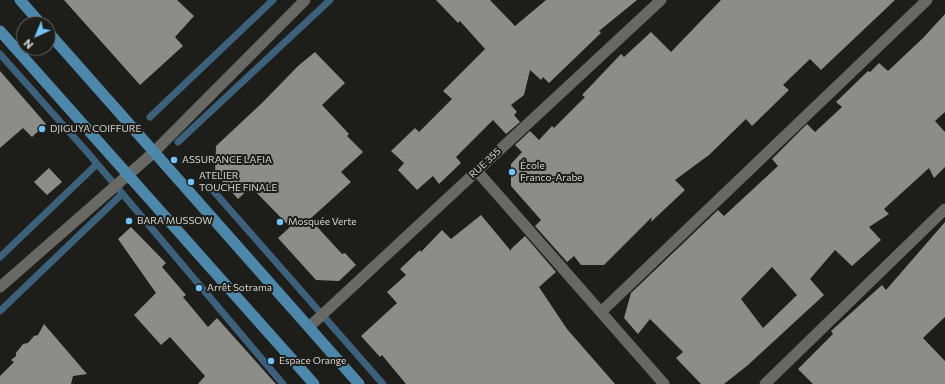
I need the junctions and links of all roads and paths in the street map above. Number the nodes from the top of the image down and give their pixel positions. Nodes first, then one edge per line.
1 (20, 0) edge
2 (305, 0) edge
3 (661, 0) edge
4 (927, 0) edge
5 (34, 16) edge
6 (0, 31) edge
7 (56, 41) edge
8 (153, 153) junction
9 (477, 171) junction
10 (127, 175) junction
11 (945, 209) edge
12 (0, 287) edge
13 (601, 312) junction
14 (310, 327) junction
15 (314, 384) edge
16 (359, 384) edge
17 (664, 384) edge
18 (765, 384) edge

1 - 5 main road
2 - 8 street
3 - 9 street, RUE 355
4 - 13 street
6 - 10 main road
7 - 8 main road
8 - 10 street
8 - 14 main road
9 - 13 street
9 - 14 street, RUE 355
10 - 12 street
10 - 15 main road
11 - 18 street
13 - 17 street
14 - 16 main road

